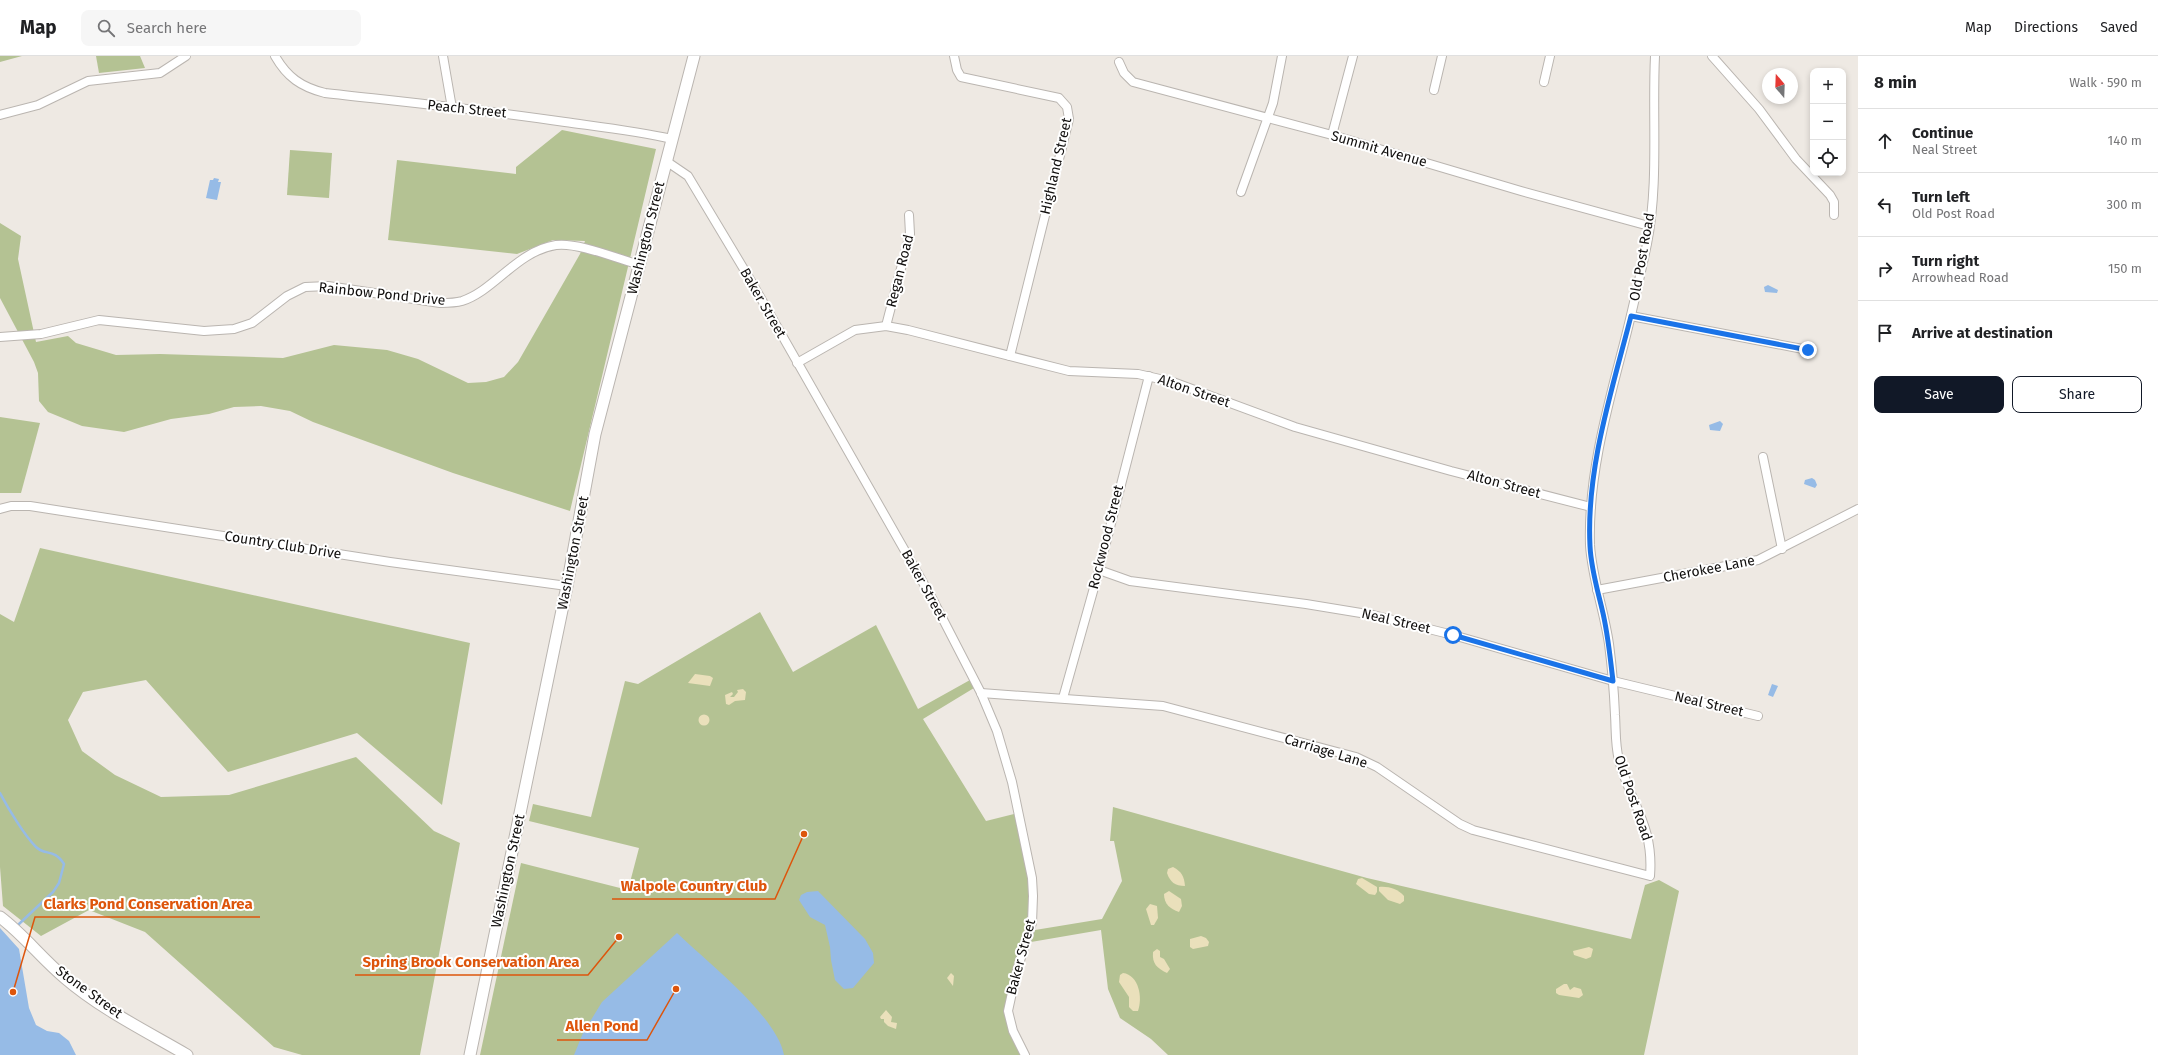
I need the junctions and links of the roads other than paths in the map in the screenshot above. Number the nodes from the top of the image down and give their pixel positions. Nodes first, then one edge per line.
1 (186, 56) edge
2 (275, 56) edge
3 (443, 56) edge
4 (694, 56) edge
5 (954, 56) edge
6 (1282, 56) edge
7 (1353, 56) edge
8 (1442, 56) edge
9 (1550, 56) edge
10 (1655, 56) edge
11 (1712, 56) edge
12 (1119, 62) dead end
13 (1544, 82) dead end
14 (1434, 90) dead end
15 (452, 108) junction
16 (0, 115) edge
17 (1267, 118) junction
18 (1332, 135) junction
19 (672, 139) junction
20 (666, 161) junction
21 (1241, 192) dead end
22 (909, 215) dead end
23 (1834, 215) dead end
24 (1649, 226) junction
25 (640, 265) junction
26 (1631, 316) junction
27 (886, 326) junction
28 (0, 337) edge
29 (1808, 350) dead end
30 (1010, 356) junction
31 (797, 363) junction
32 (1149, 376) junction
33 (1763, 457) dead end
34 (1591, 507) junction
35 (0, 509) edge
36 (1858, 509) edge
37 (1782, 548) junction
38 (1099, 570) junction
39 (567, 586) junction
40 (1597, 590) junction
41 (1613, 681) junction
42 (981, 693) junction
43 (1063, 698) junction
44 (1758, 716) dead end
45 (1650, 876) joint
46 (0, 918) edge
47 (187, 1055) edge
48 (470, 1055) edge
49 (1025, 1055) edge

1 - 16 street
2 - 15 street, Peach Street
3 - 15 street
4 - 19 main road, Washington Street
5 - 30 street, Highland Street
6 - 17 street
7 - 18 street
8 - 14 street
9 - 13 street
10 - 24 street, Old Post Road
11 - 23 street
12 - 17 street, Summit Avenue
15 - 19 street, Peach Street
17 - 18 street, Summit Avenue
17 - 21 street
18 - 24 street, Summit Avenue
19 - 20 main road, Washington Street
20 - 25 main road, Washington Street
20 - 31 street, Baker Street
22 - 27 street, Regan Road
24 - 26 street, Old Post Road
25 - 28 street, Rainbow Pond Drive
25 - 39 main road, Washington Street
26 - 29 street
26 - 34 street, Old Post Road
27 - 30 street, Alton Street
27 - 31 street, Alton Street
30 - 32 street, Alton Street
31 - 42 street, Baker Street
32 - 34 street, Alton Street
32 - 38 street, Rockwood Street
33 - 37 street
34 - 40 street, Old Post Road
35 - 39 street, Country Club Drive
36 - 37 street, Cherokee Lane
37 - 40 street, Cherokee Lane
38 - 41 street, Neal Street
38 - 43 street, Rockwood Street
39 - 48 main road, Washington Street
40 - 41 street, Old Post Road
41 - 44 street, Neal Street
41 - 45 street, Old Post Road
42 - 43 street, Carriage Lane
42 - 49 street, Baker Street
43 - 45 street, Carriage Lane
46 - 47 main road, Stone Street

